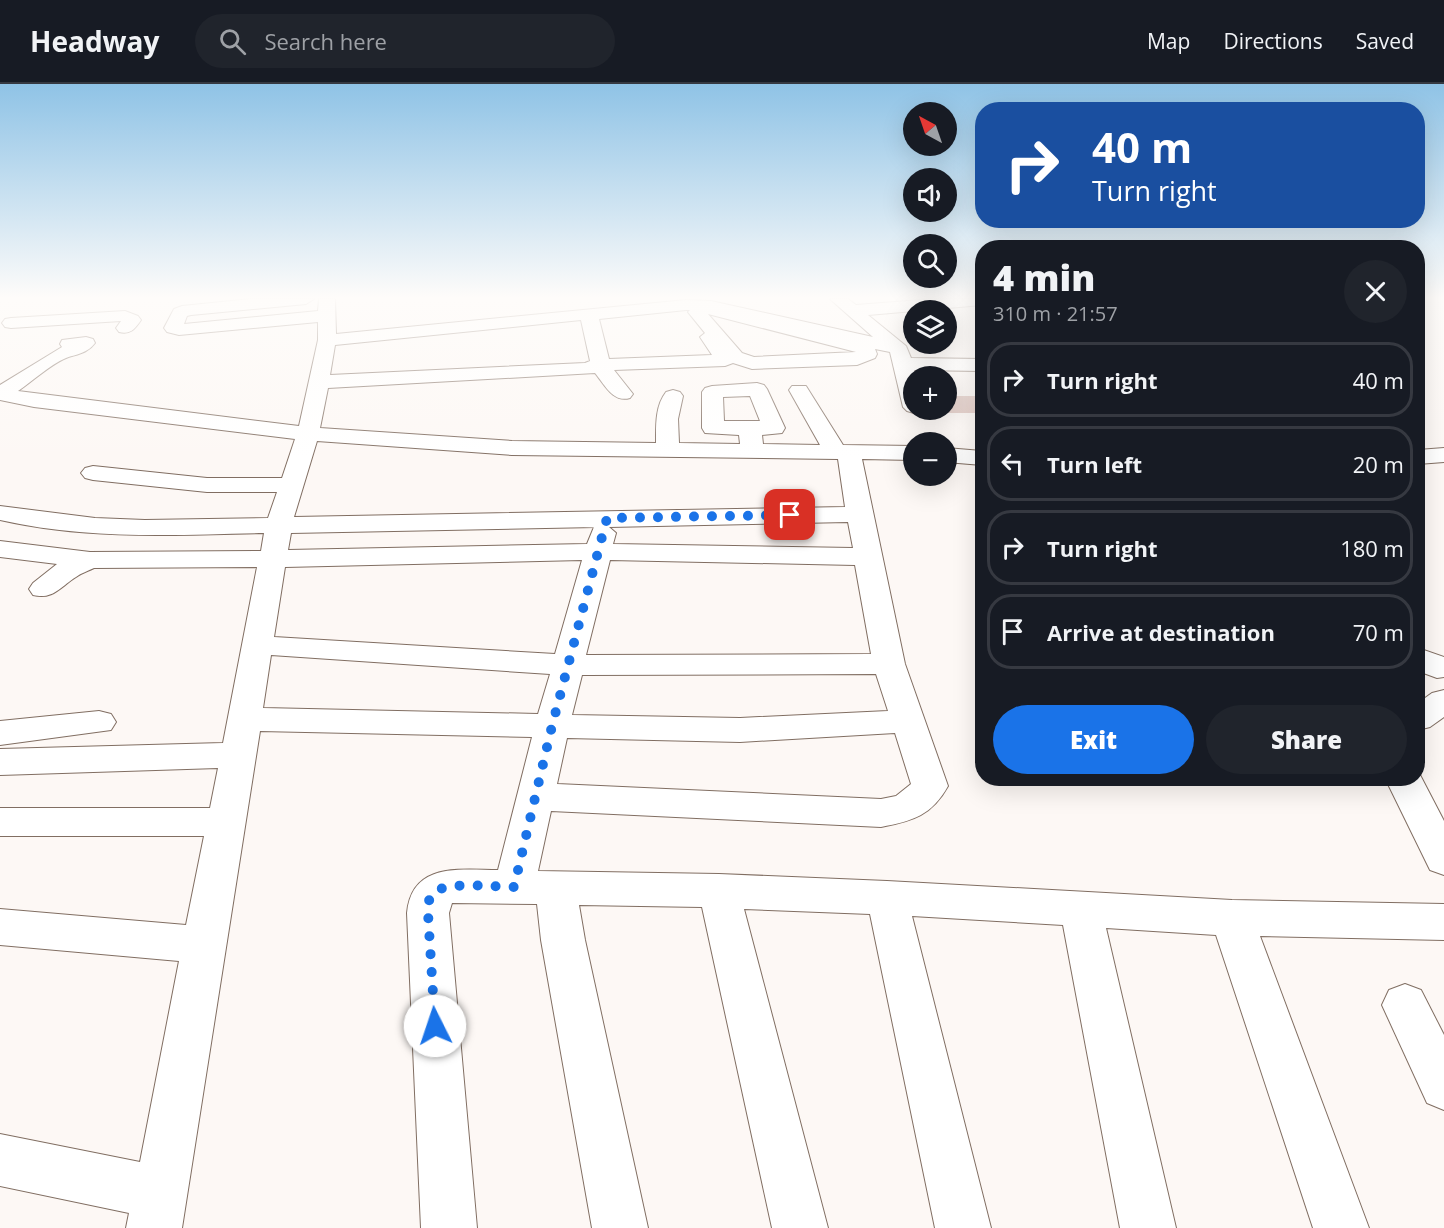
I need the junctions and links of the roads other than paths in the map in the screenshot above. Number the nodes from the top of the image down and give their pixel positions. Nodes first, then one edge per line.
1 (62, 352) edge
2 (325, 352) edge
3 (598, 352) edge
4 (720, 352) edge
5 (731, 352) edge
6 (867, 352) edge
7 (886, 352) edge
8 (895, 352) edge
9 (899, 356) junction
10 (975, 364) edge
11 (599, 365) junction
12 (903, 370) edge
13 (319, 382) junction
14 (799, 390) dead end
15 (0, 394) edge
16 (623, 394) dead end
17 (673, 396) dead end
18 (34, 401) junction
19 (9, 414) dead end
20 (750, 428) dead end
21 (308, 434) junction
22 (668, 450) junction
23 (752, 451) junction
24 (842, 452) junction
25 (903, 453) edge
26 (1444, 455) edge
27 (957, 456) edge
28 (1425, 456) edge
29 (975, 457) edge
30 (93, 473) dead end
31 (292, 485) junction
32 (4, 513) dead end
33 (859, 514) junction
34 (607, 518) junction
35 (276, 542) junction
36 (0, 549) edge
37 (597, 552) junction
38 (867, 557) junction
39 (90, 560) junction
40 (43, 589) dead end
41 (258, 645) junction
42 (889, 664) junction
43 (568, 665) junction
44 (1444, 701) edge
45 (1425, 714) edge
46 (245, 719) junction
47 (909, 721) junction
48 (99, 722) dead end
49 (552, 726) junction
50 (0, 732) edge
51 (239, 755) junction
52 (0, 762) edge
53 (1407, 786) edge
54 (536, 796) junction
55 (0, 822) edge
56 (227, 822) junction
57 (1444, 859) edge
58 (535, 888) junction
59 (718, 891) junction
60 (887, 898) junction
61 (1081, 909) junction
62 (1232, 918) junction
63 (1444, 922) edge
64 (0, 927) edge
65 (206, 945) junction
66 (1405, 1005) dead end
67 (1444, 1086) edge
68 (0, 1160) edge
69 (158, 1211) edge
70 (449, 1228) edge
71 (620, 1228) edge
72 (800, 1228) edge
73 (963, 1228) edge
74 (1148, 1228) edge
75 (1341, 1228) edge

1 - 15 street
2 - 13 street
3 - 11 street
4 - 11 street
5 - 6 street
7 - 9 street
8 - 9 street
9 - 10 street
9 - 12 street
11 - 13 street
11 - 16 street
13 - 21 street
14 - 24 street
15 - 18 street
17 - 22 street
18 - 19 street
18 - 21 street
20 - 23 street
21 - 22 street
21 - 31 street
22 - 23 street
23 - 24 street
24 - 25 street
24 - 33 street
26 - 28 street
27 - 29 street
30 - 31 street
31 - 35 street
32 - 35 street
33 - 34 street
33 - 38 street
34 - 35 street
34 - 37 street
35 - 37 street
35 - 39 street
35 - 41 street
36 - 39 street
37 - 38 street
37 - 43 street
38 - 42 street
39 - 40 street
41 - 43 street
41 - 46 street
42 - 43 street
42 - 47 street
43 - 49 street
44 - 45 street
46 - 49 street
46 - 51 street
47 - 49 street
47 - 54 street
48 - 50 street
49 - 54 street
51 - 52 street
51 - 56 street
53 - 57 street
54 - 58 street
55 - 56 street
56 - 65 street
58 - 59 street
58 - 70 street
58 - 71 street
59 - 60 street
59 - 72 street
60 - 61 street
60 - 73 street
61 - 62 street
61 - 74 street
62 - 63 street
62 - 75 street
64 - 65 street
65 - 69 street
66 - 67 street
68 - 69 street

